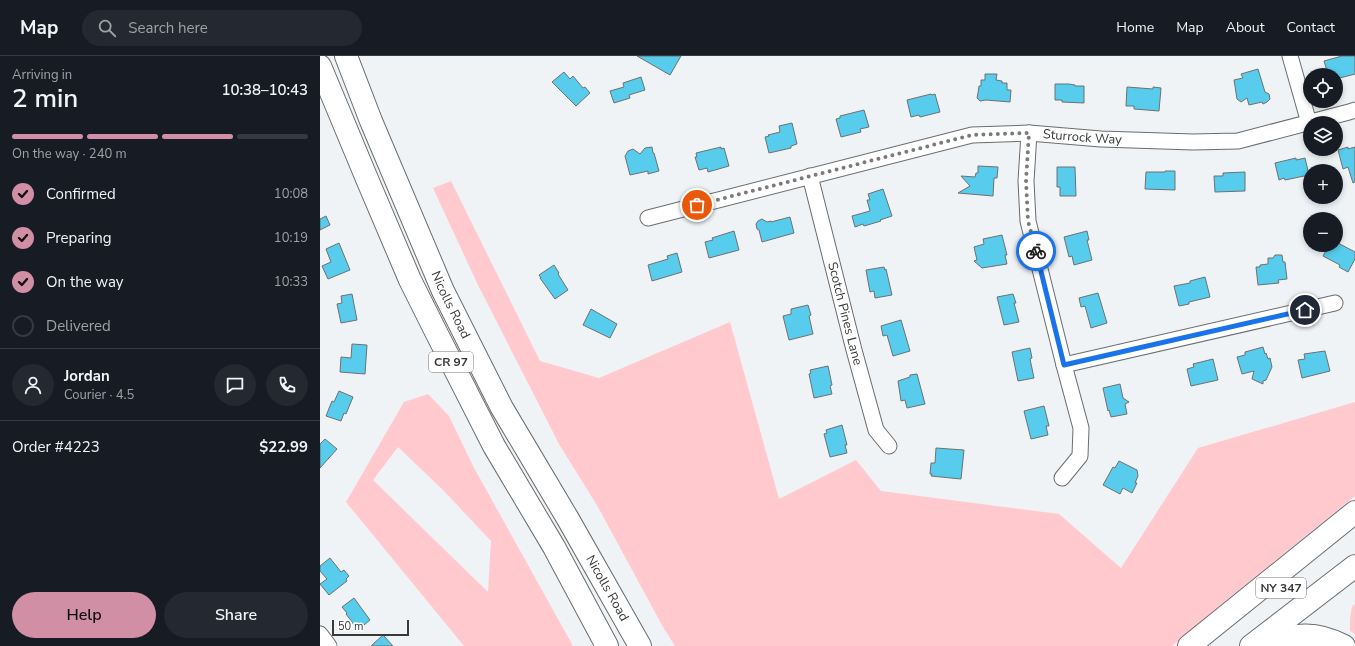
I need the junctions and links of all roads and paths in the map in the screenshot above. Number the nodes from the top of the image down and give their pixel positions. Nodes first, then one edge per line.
1 (346, 56) edge
2 (1290, 56) edge
3 (320, 66) edge
4 (1355, 110) edge
5 (1307, 116) edge
6 (1334, 116) edge
7 (1303, 125) edge
8 (1029, 133) junction
9 (810, 176) junction
10 (648, 218) dead end
11 (1335, 303) dead end
12 (1064, 365) junction
13 (889, 446) dead end
14 (1062, 478) dead end
15 (1355, 512) edge
16 (1355, 531) edge
17 (1355, 566) edge
18 (320, 634) edge
19 (329, 646) edge
20 (608, 646) edge
21 (640, 646) edge
22 (1190, 646) edge
23 (1206, 646) edge
24 (1251, 646) edge
25 (1266, 646) edge
26 (1344, 646) edge

1 - 21 highway, Nicolls Road / CR 97
2 - 5 street
3 - 20 highway, Nicolls Road / CR 97
4 - 6 street, Sturrock Way
7 - 8 street, Sturrock Way
8 - 9 street, Sturrock Way
8 - 12 street
9 - 10 street, Sturrock Way
9 - 13 street, Scotch Pines Lane
11 - 12 street
12 - 14 street
15 - 22 highway
16 - 23 highway, NY 347
17 - 24 highway, NY 347
18 - 19 street
25 - 26 highway

